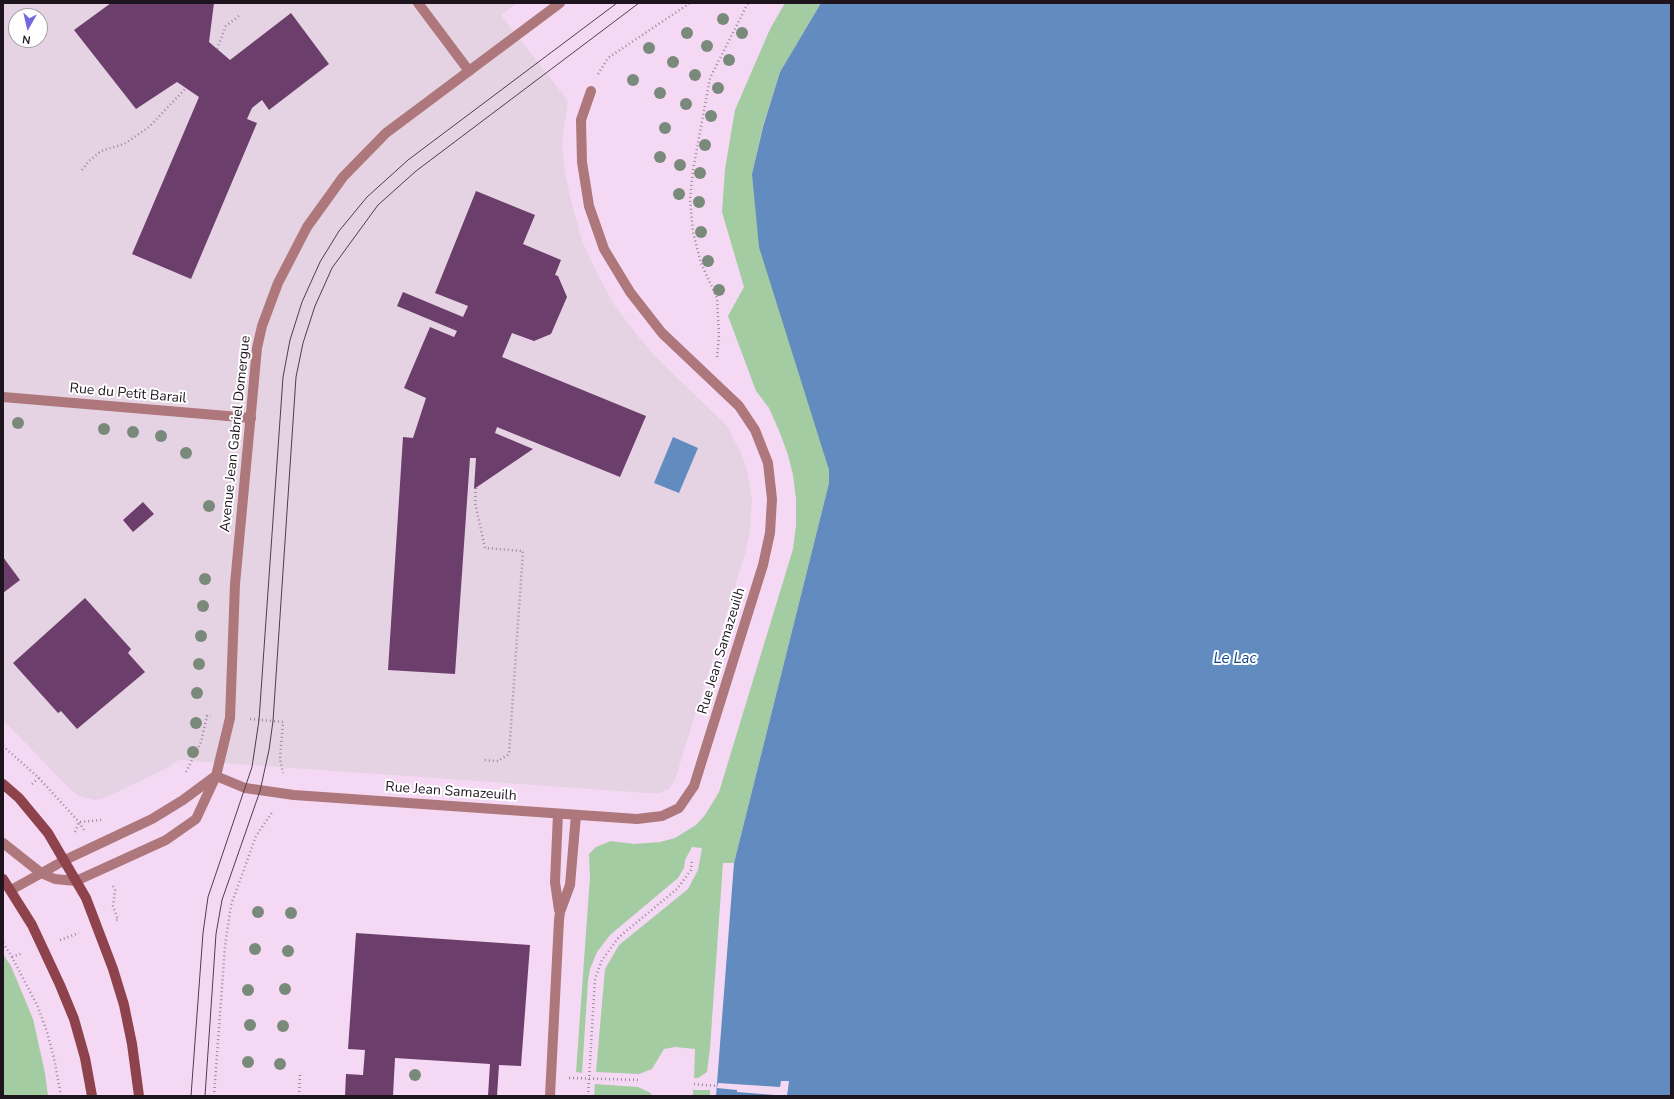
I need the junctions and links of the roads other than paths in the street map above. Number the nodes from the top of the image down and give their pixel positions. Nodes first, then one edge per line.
1 (418, 3) edge
2 (560, 3) edge
3 (469, 71) junction
4 (591, 91) road end
5 (3, 397) edge
6 (251, 418) junction
7 (216, 776) junction
8 (3, 784) edge
9 (558, 814) junction
10 (576, 815) junction
11 (3, 843) edge
12 (65, 860) junction
13 (41, 872) junction
14 (3, 879) edge
15 (76, 881) junction
16 (11, 890) junction
17 (560, 912) junction
18 (92, 1096) edge
19 (139, 1096) edge
20 (550, 1096) edge

1 - 3 street
2 - 3 street, Avenue Jean Gabriel Domergue
3 - 6 street, Avenue Jean Gabriel Domergue
4 - 10 street, Rue Jean Samazeuilh
5 - 6 street, Rue du Petit Barail
6 - 7 street, Avenue Jean Gabriel Domergue
7 - 9 street, Rue Jean Samazeuilh
7 - 12 street
7 - 15 street, Avenue Jean Gabriel Domergue
8 - 12 main road
9 - 10 street, Rue Jean Samazeuilh
9 - 17 street
10 - 17 street
11 - 13 street
12 - 13 street
12 - 15 main road
13 - 15 street
13 - 16 street
14 - 16 main road
15 - 19 main road
16 - 18 main road
17 - 20 street

